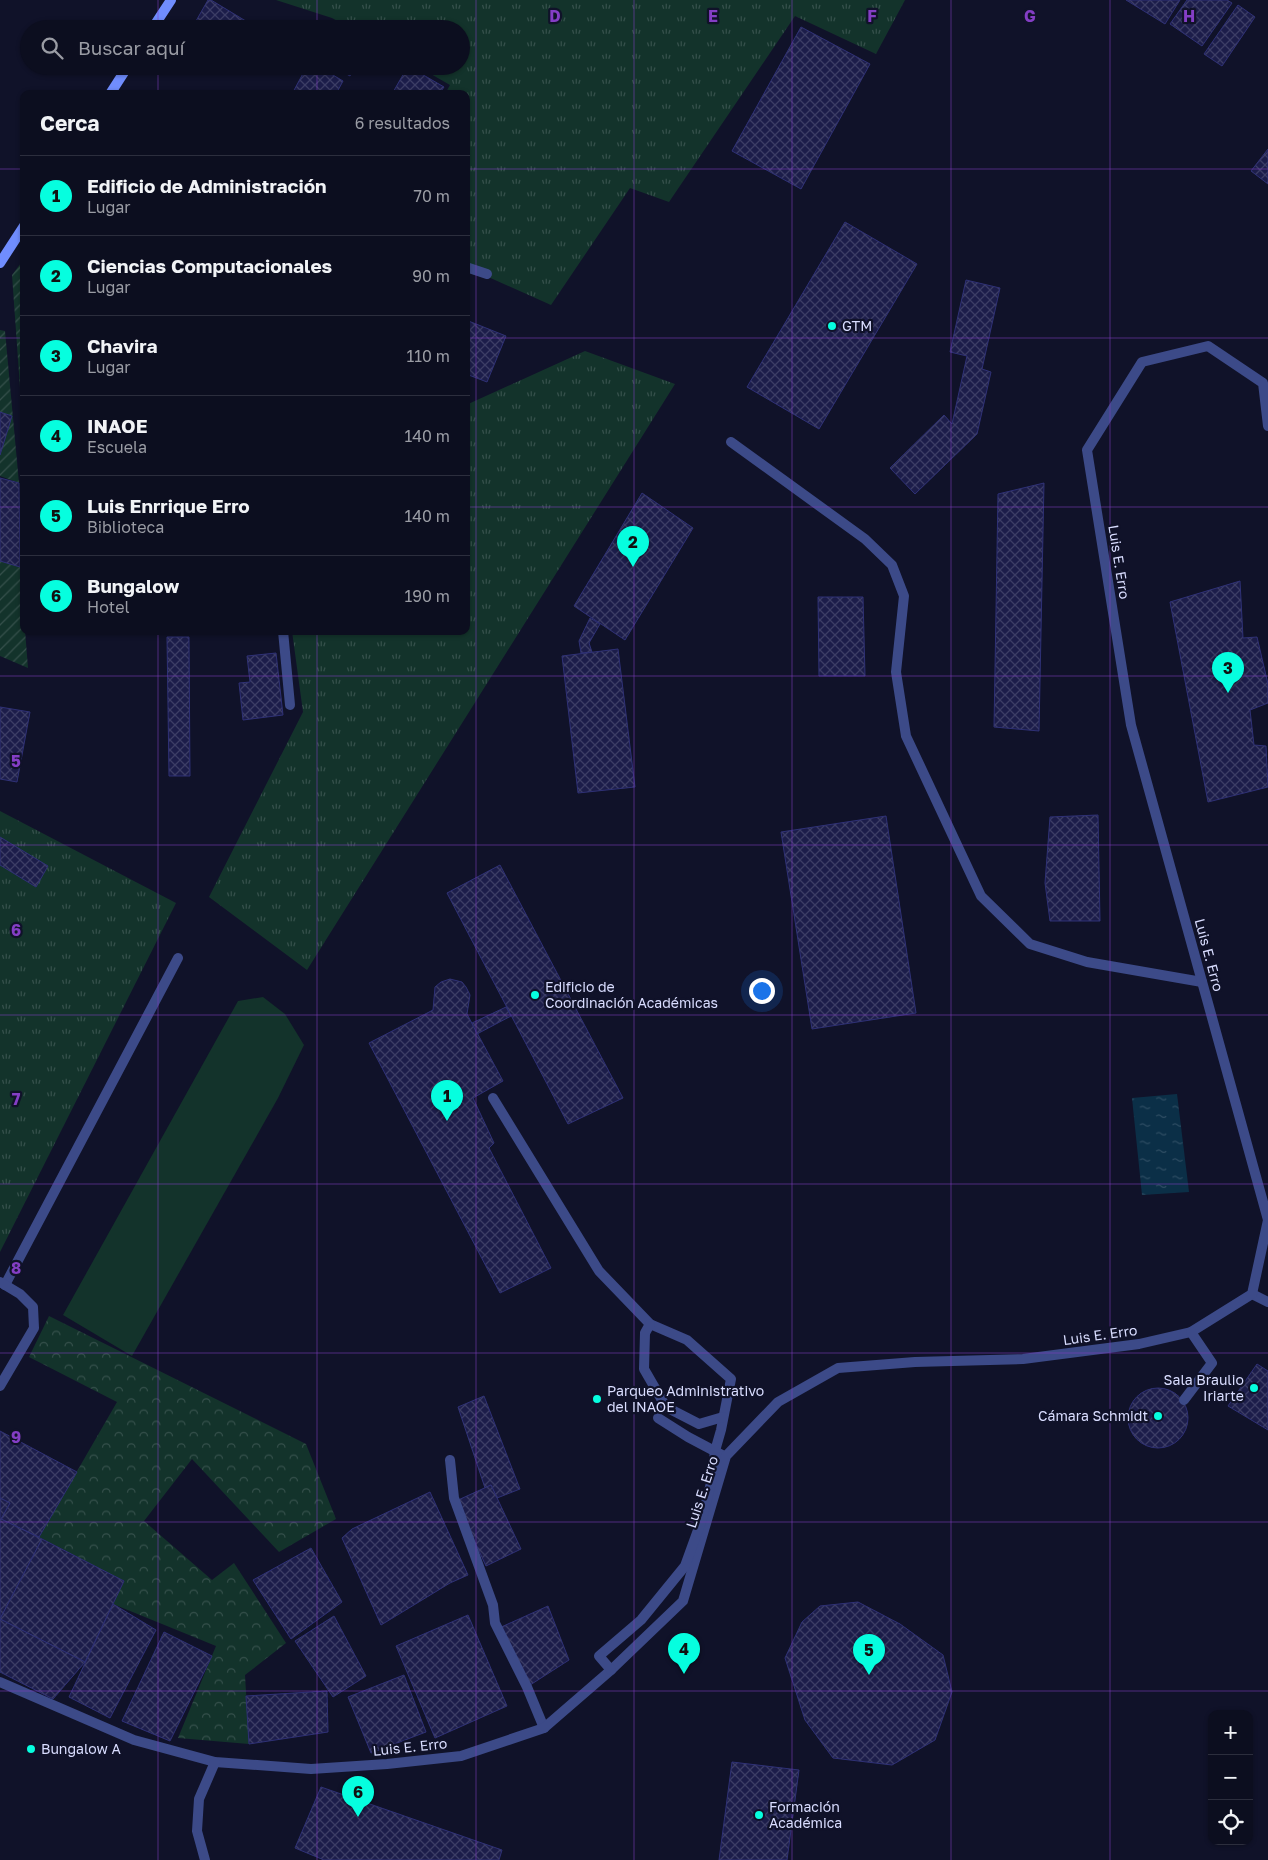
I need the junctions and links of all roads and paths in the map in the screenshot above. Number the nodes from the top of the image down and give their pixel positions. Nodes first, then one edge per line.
1 (171, 0) edge
2 (158, 20) edge
3 (122, 75) edge
4 (113, 90) edge
5 (20, 232) edge
6 (0, 263) edge
7 (470, 268) edge
8 (487, 274) dead end
9 (1268, 426) edge
10 (731, 442) dead end
11 (283, 635) edge
12 (290, 705) dead end
13 (178, 958) dead end
14 (1202, 982) junction
15 (493, 1098) dead end
16 (2, 1283) edge
17 (1252, 1294) junction
18 (1268, 1302) edge
19 (650, 1324) junction
20 (1191, 1332) junction
21 (0, 1386) edge
22 (1184, 1400) dead end
23 (723, 1417) junction
24 (658, 1418) dead end
25 (715, 1451) junction
26 (726, 1456) junction
27 (450, 1460) dead end
28 (611, 1670) junction
29 (0, 1682) edge
30 (544, 1728) junction
31 (215, 1762) junction
32 (205, 1860) edge

1 - 2 main road
3 - 4 main road
5 - 6 main road
7 - 8 street
9 - 14 street, Luis E. Erro
10 - 14 street
11 - 12 street
13 - 16 street
14 - 17 street, Luis E. Erro
15 - 19 street
16 - 21 street
17 - 18 street
17 - 20 street, Luis E. Erro
19 - 23 street
19 - 23 street
20 - 22 street
20 - 26 street, Luis E. Erro
23 - 25 street
24 - 25 street
25 - 26 street
25 - 28 street
26 - 28 street, Luis E. Erro
27 - 30 street
28 - 30 street, Luis E. Erro
29 - 31 street, Luis E. Erro
30 - 31 street, Luis E. Erro
31 - 32 street

